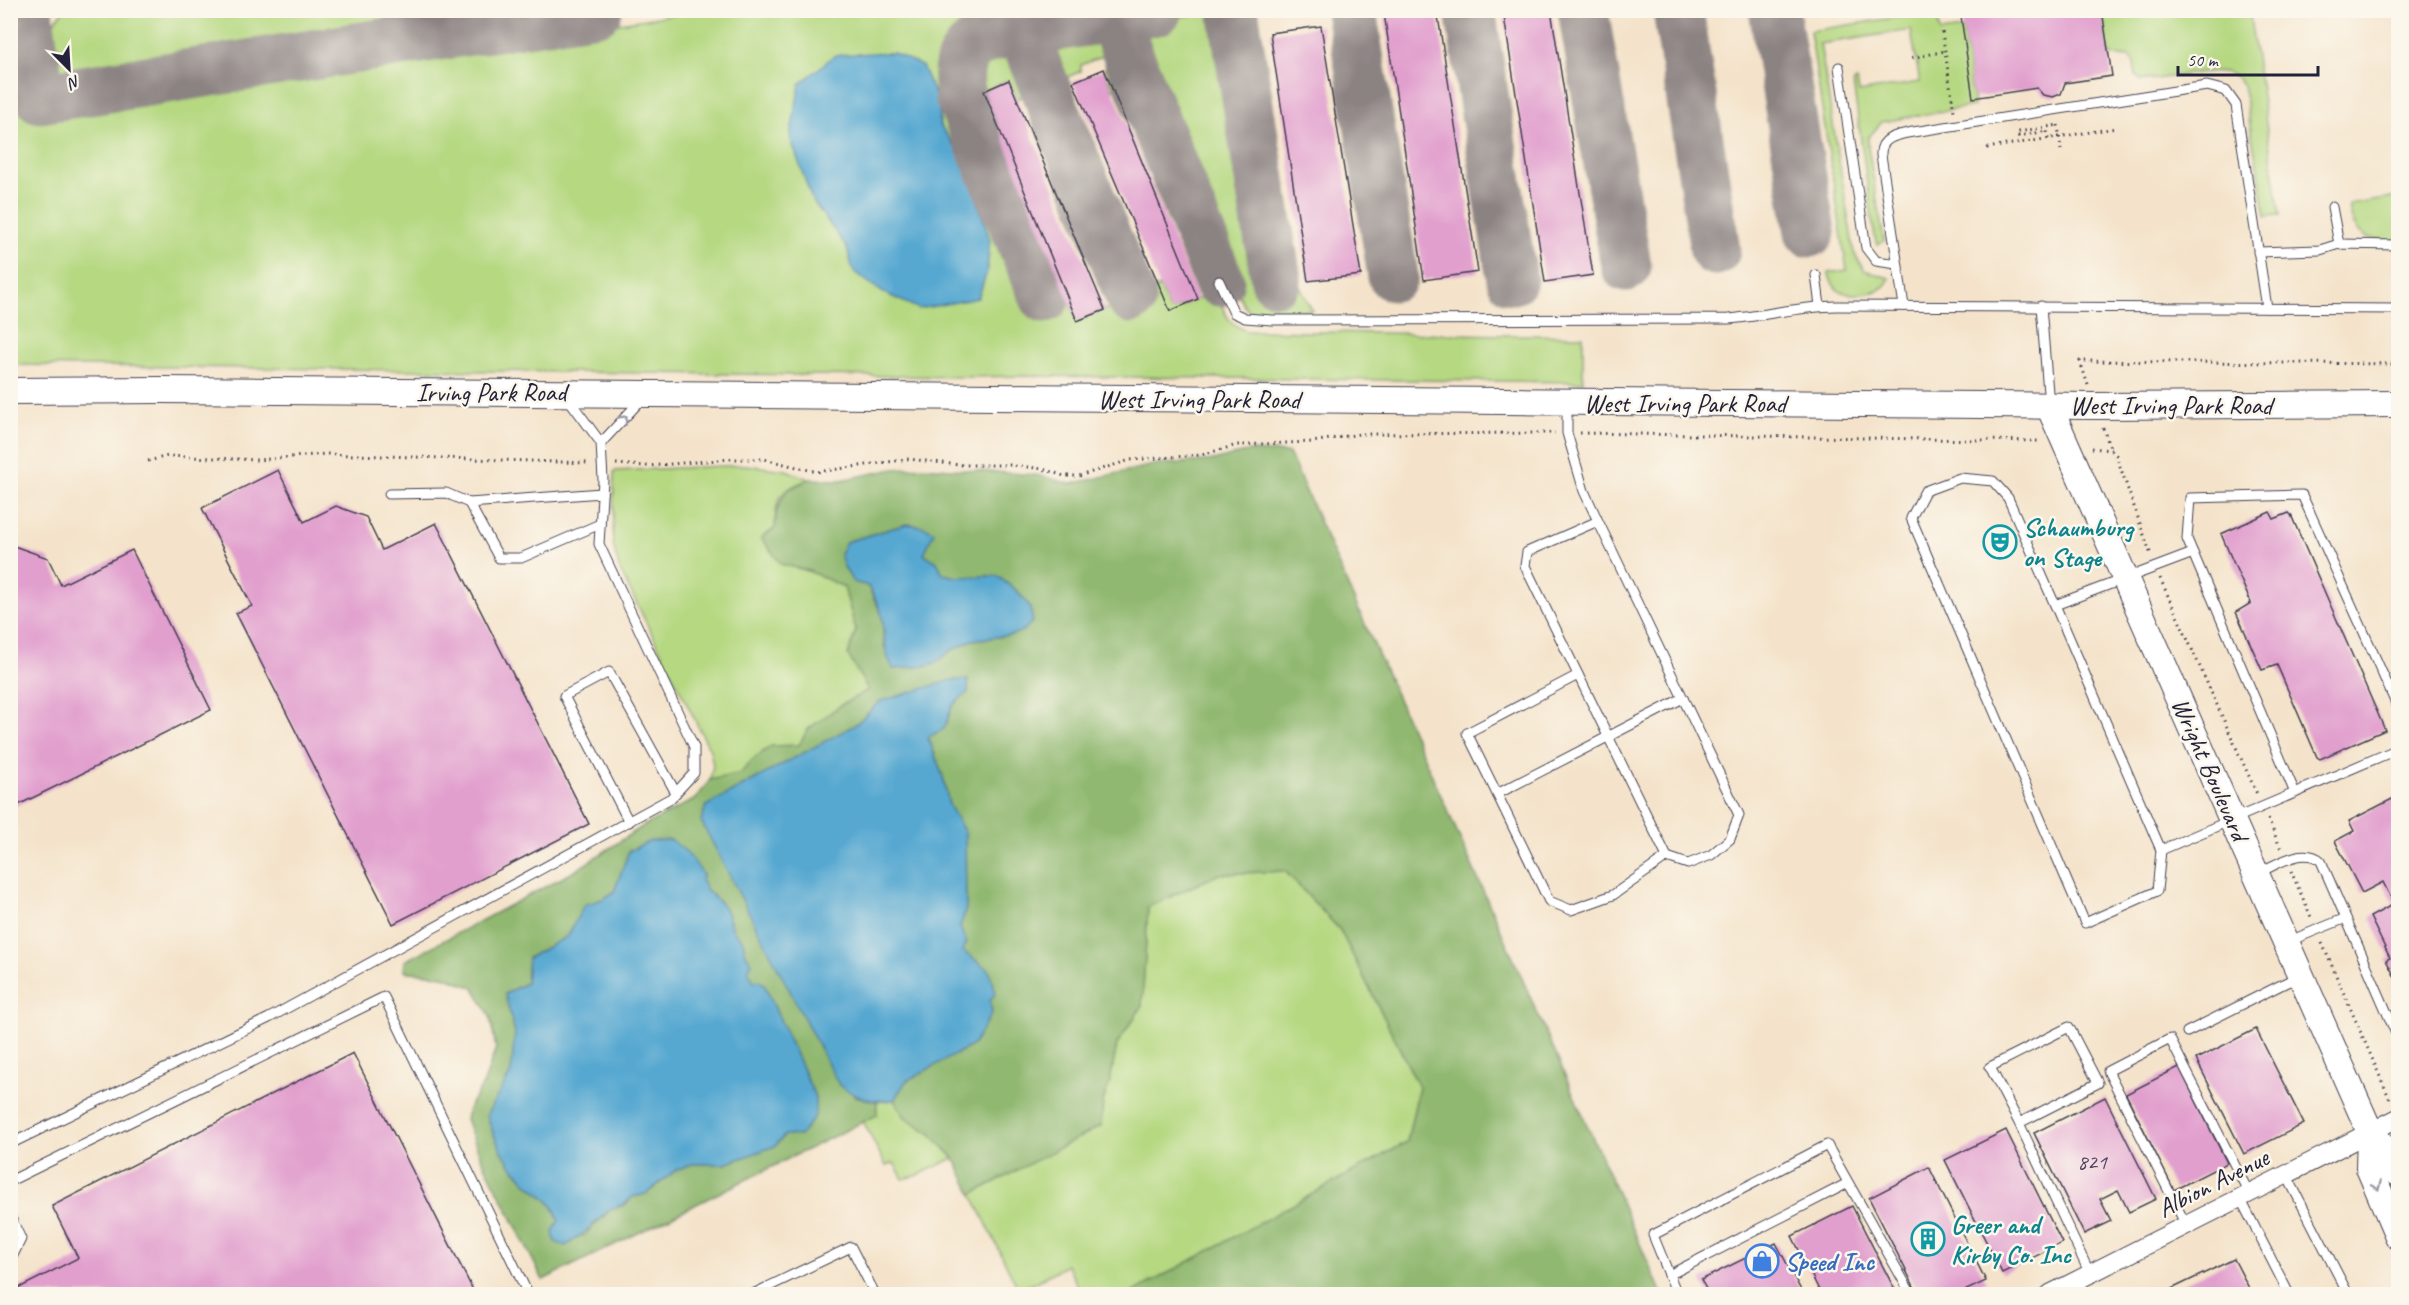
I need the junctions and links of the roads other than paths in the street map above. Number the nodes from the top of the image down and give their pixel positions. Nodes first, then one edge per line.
1 (1839, 67) dead end
2 (2332, 207) dead end
3 (2339, 244) junction
4 (2398, 245) edge
5 (2258, 252) junction
6 (1897, 264) junction
7 (1816, 275) dead end
8 (1220, 281) dead end
9 (1820, 306) junction
10 (1904, 306) junction
11 (2041, 306) junction
12 (2267, 308) junction
13 (2398, 309) edge
14 (10, 391) edge
15 (564, 393) junction
16 (647, 394) junction
17 (972, 397) joint
18 (1567, 402) junction
19 (2398, 404) edge
20 (2049, 406) junction
21 (600, 443) junction
22 (388, 494) dead end
23 (602, 494) junction
24 (469, 503) junction
25 (1598, 521) junction
26 (600, 524) junction
27 (2193, 553) junction
28 (2125, 579) junction
29 (2055, 605) junction
30 (1578, 675) junction
31 (1683, 698) junction
32 (2398, 708) edge
33 (1608, 736) junction
34 (2398, 749) edge
35 (676, 793) junction
36 (2295, 793) junction
37 (1497, 794) junction
38 (2232, 820) junction
39 (629, 822) junction
40 (2161, 850) junction
41 (1667, 857) junction
42 (2256, 874) junction
43 (2346, 918) junction
44 (2286, 942) junction
45 (2301, 975) junction
46 (2187, 1032) dead end
47 (2398, 1038) edge
48 (2398, 1118) edge
49 (2019, 1123) junction
50 (2370, 1132) junction
51 (10, 1144) edge
52 (2398, 1173) edge
53 (2286, 1174) junction
54 (10, 1181) edge
55 (1848, 1183) junction
56 (2244, 1196) junction
57 (10, 1216) edge
58 (2186, 1225) junction
59 (2398, 1236) edge
60 (10, 1261) edge
61 (2090, 1274) junction
62 (1669, 1275) junction
63 (528, 1294) edge
64 (753, 1294) edge
65 (875, 1294) edge
66 (1677, 1294) edge
67 (1911, 1294) edge
68 (2050, 1294) edge
69 (2289, 1294) edge
70 (2348, 1294) edge

1 - 6 lane
2 - 3 lane
3 - 4 lane
3 - 5 lane
5 - 6 lane
5 - 12 lane
6 - 10 lane
7 - 9 lane
8 - 9 lane
9 - 10 lane
10 - 11 lane
11 - 12 lane
11 - 20 lane
12 - 13 lane
14 - 15 main road, Irving Park Road
15 - 16 main road, Irving Park Road
15 - 21 lane
16 - 17 main road, Irving Park Road
21 -> 16 lane
17 - 18 main road, West Irving Park Road
18 - 20 main road, West Irving Park Road
18 - 25 lane
19 - 20 main road, West Irving Park Road
20 - 28 main road, Wright Boulevard
21 - 23 lane
22 - 24 lane
23 - 24 lane
23 - 26 lane
24 - 26 lane
25 - 30 lane
25 - 31 lane
26 - 35 lane
27 - 28 lane
27 - 32 lane
27 - 36 lane
28 - 29 lane
28 - 38 main road, Wright Boulevard
29 - 40 lane
29 - 40 lane
30 - 33 lane
30 - 37 lane
31 - 33 lane
31 - 41 lane
33 - 37 lane
33 - 41 lane
34 - 36 lane
35 - 39 lane
35 - 39 lane
36 - 38 lane
37 - 41 lane
38 - 40 lane
38 - 42 main road, Wright Boulevard
39 - 51 lane
42 - 43 lane
42 - 44 main road, Wright Boulevard
43 - 44 lane
43 - 47 lane
44 - 45 main road, Wright Boulevard
45 - 46 lane
45 - 50 main road, Wright Boulevard
48 - 50 street, Albion Avenue
49 - 49 lane
49 - 61 lane
50 - 52 main road, Wright Boulevard
50 - 53 street, Albion Avenue
50 -> 59 main road, Wright Boulevard
53 - 56 street, Albion Avenue
53 - 70 lane
54 - 63 lane
55 - 62 lane
55 - 62 lane
55 - 67 lane
56 - 58 street, Albion Avenue
56 - 58 lane
56 - 69 lane
57 - 60 lane
58 - 61 street, Albion Avenue
61 - 68 street, Albion Avenue
62 - 66 lane
64 - 65 lane

